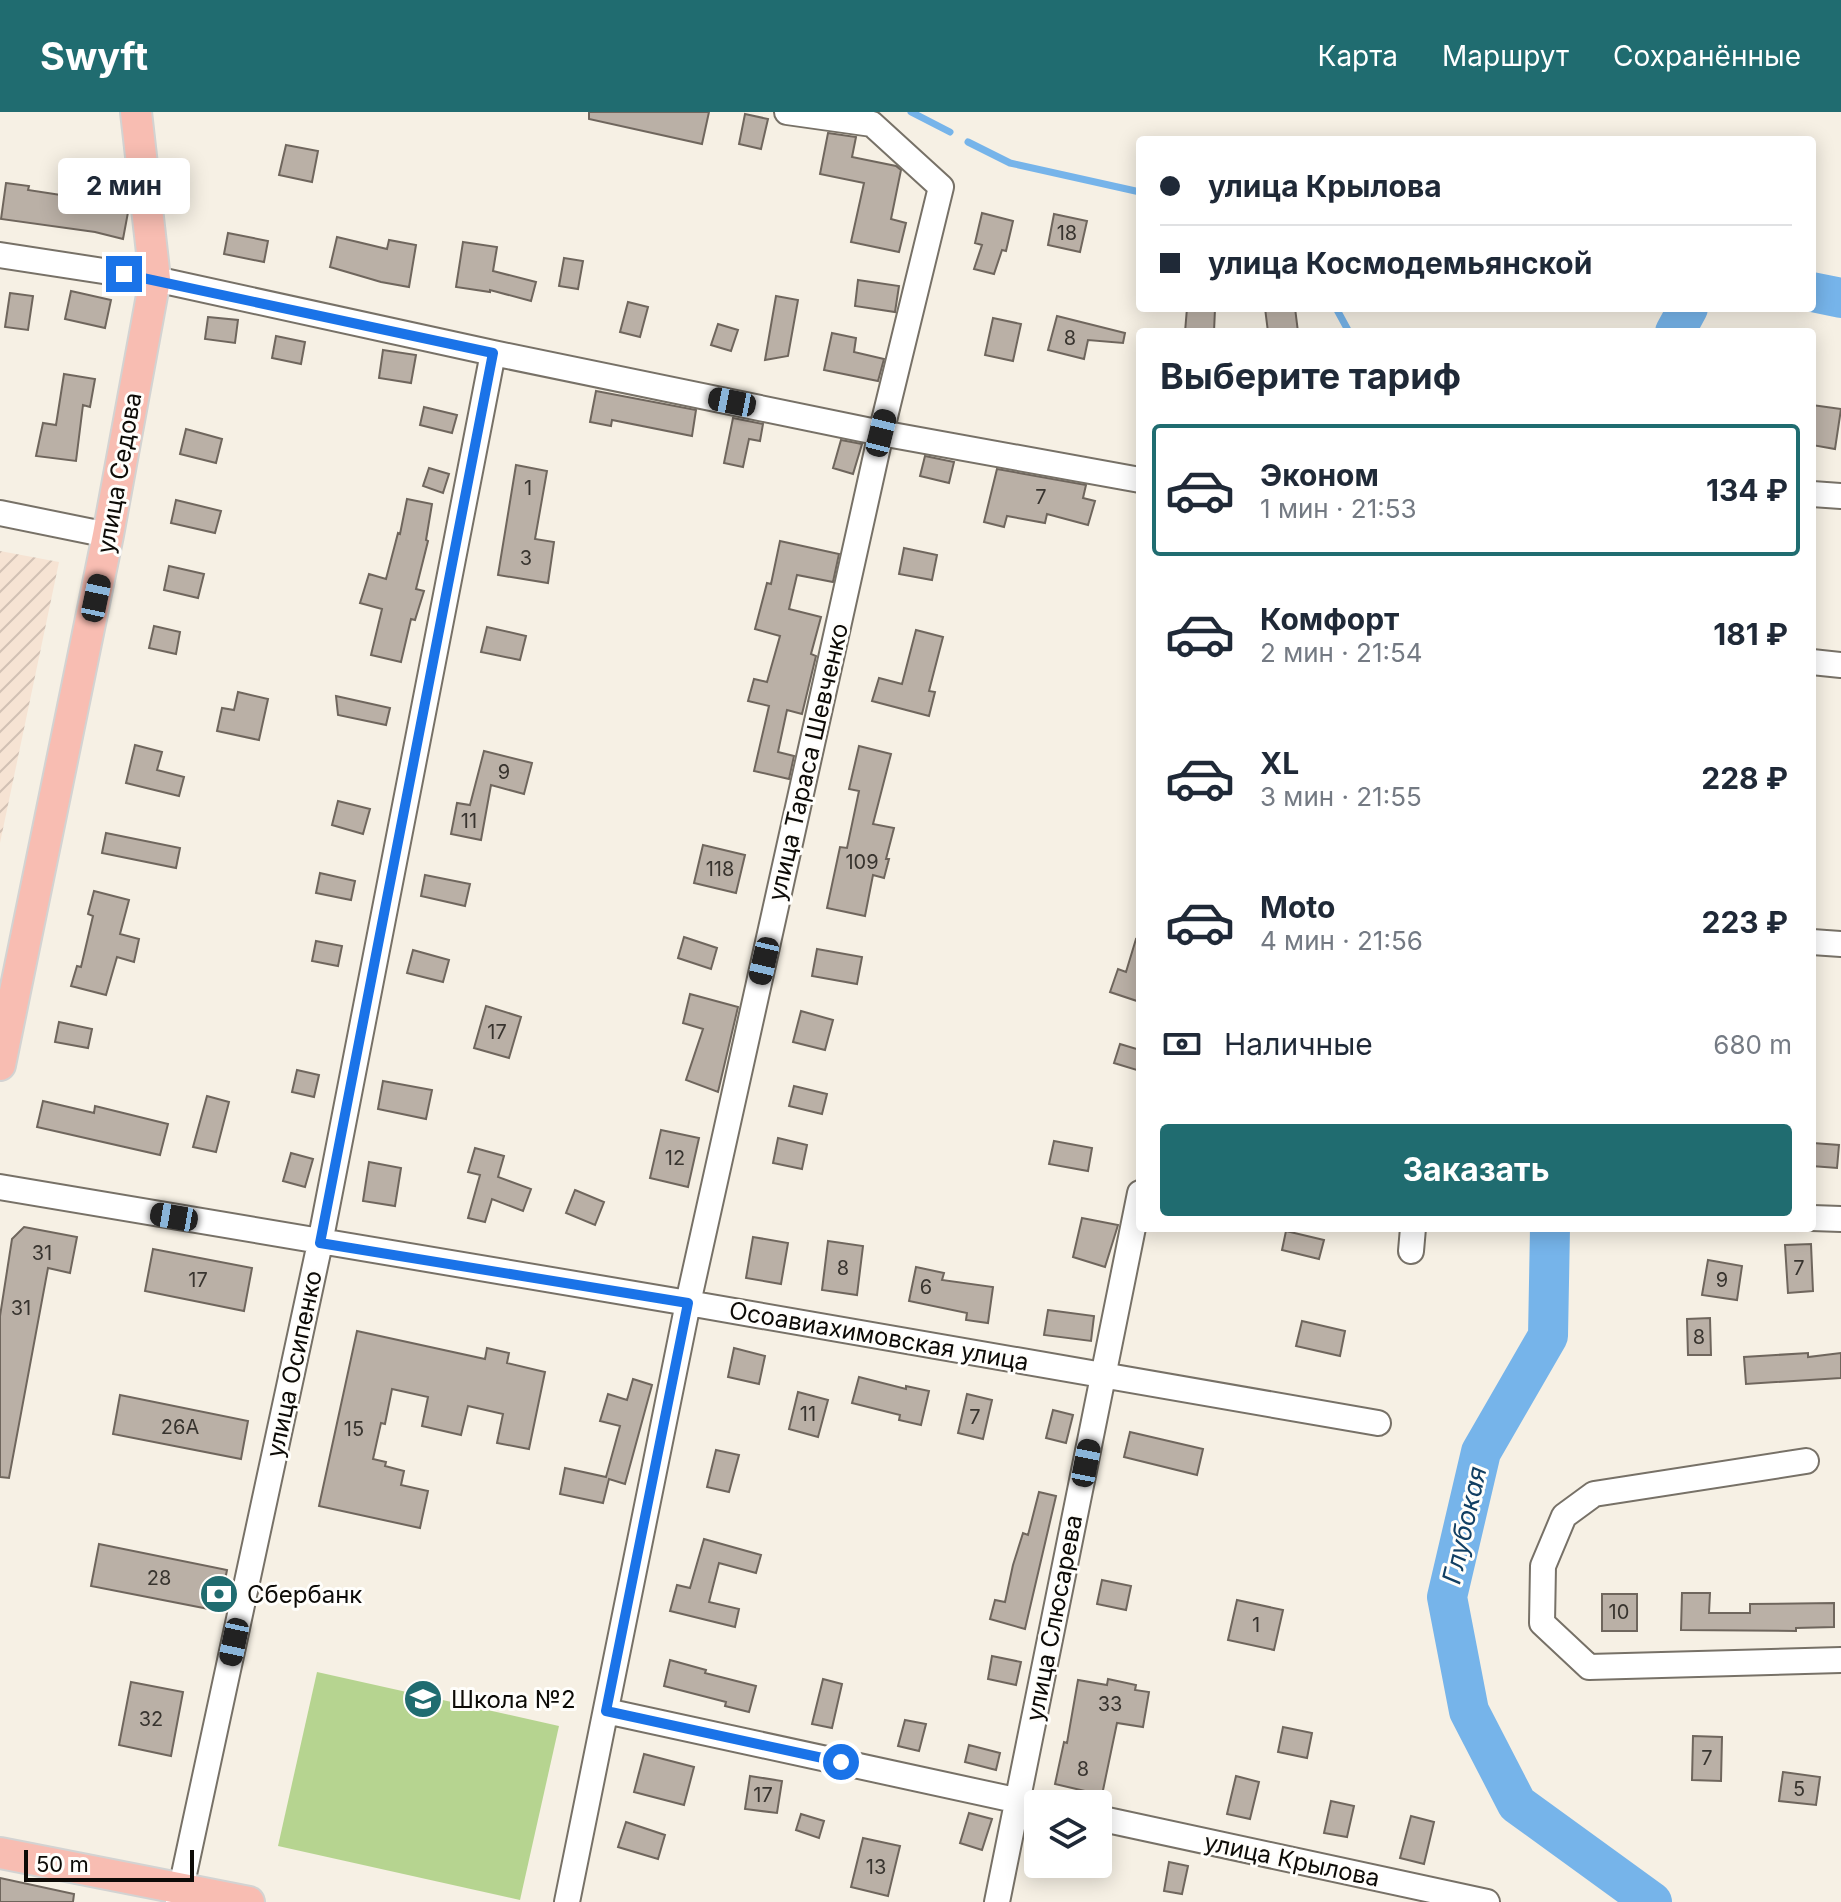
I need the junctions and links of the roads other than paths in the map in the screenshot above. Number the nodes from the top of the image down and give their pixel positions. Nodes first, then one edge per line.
1 (136, 112) edge
2 (787, 112) edge
3 (0, 255) edge
4 (155, 279) junction
5 (493, 353) junction
6 (881, 433) junction
7 (1136, 479) edge
8 (1816, 494) edge
9 (1841, 496) edge
10 (0, 513) edge
11 (108, 535) junction
12 (1816, 662) edge
13 (1841, 665) edge
14 (1816, 942) edge
15 (1841, 944) edge
16 (0, 1065) edge
17 (0, 1187) edge
18 (1136, 1213) edge
19 (1816, 1218) edge
20 (1841, 1219) edge
21 (320, 1243) junction
22 (688, 1303) junction
23 (1103, 1375) junction
24 (1378, 1423) dead end
25 (1806, 1461) dead end
26 (1841, 1660) edge
27 (606, 1711) junction
28 (1030, 1790) edge
29 (1024, 1801) edge
30 (1024, 1815) edge
31 (1112, 1821) edge
32 (0, 1853) edge
33 (180, 1895) edge
34 (249, 1902) edge
35 (567, 1902) edge
36 (997, 1902) edge
37 (1487, 1902) edge

1 - 4 main road, улица Седова
2 - 6 street, улица Тараса Шевченко
3 - 4 street
4 - 5 street
4 - 11 main road, улица Седова
5 - 6 street
5 - 21 street, улица Осипенко
6 - 7 street
6 - 22 street, улица Тараса Шевченко
8 - 9 street
10 - 11 street
11 - 16 main road, улица Седова
12 - 13 street
14 - 15 street
17 - 21 street, Осоавиахимовская улица
18 - 23 street, улица Слюсарева
19 - 20 street
21 - 22 street, Осоавиахимовская улица
21 - 33 street, улица Осипенко
22 - 23 street, Осоавиахимовская улица
22 - 27 street, улица Тараса Шевченко
23 - 24 street, Осоавиахимовская улица
23 - 28 street, улица Слюсарева
25 - 26 street
27 - 29 street
27 - 35 street, улица Тараса Шевченко
30 - 36 street, улица Слюсарева
31 - 37 street, улица Крылова
32 - 33 main road
33 - 34 main road

